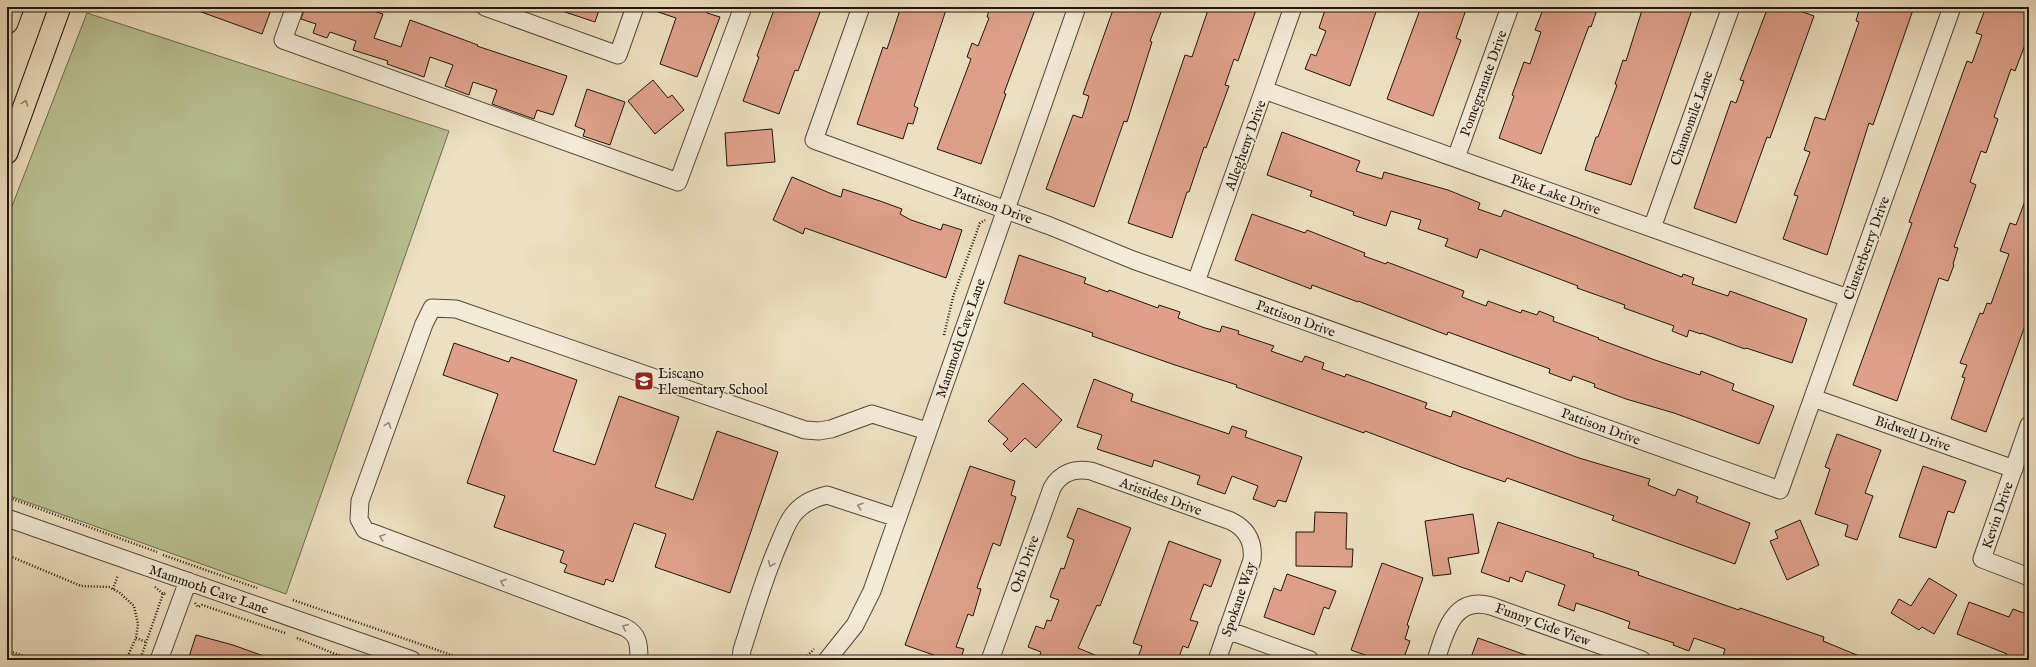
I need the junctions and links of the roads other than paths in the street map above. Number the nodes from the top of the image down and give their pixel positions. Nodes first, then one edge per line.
1 (13, 7) edge
2 (60, 7) edge
3 (295, 7) edge
4 (485, 7) edge
5 (635, 7) edge
6 (744, 7) edge
7 (861, 7) edge
8 (1077, 7) edge
9 (1293, 7) edge
10 (1510, 7) edge
11 (1731, 7) edge
12 (1952, 7) edge
13 (517, 13) edge
14 (7, 23) edge
15 (1264, 90) junction
16 (7, 153) edge
17 (1456, 158) junction
18 (1005, 210) junction
19 (1652, 228) junction
20 (1196, 282) junction
21 (1848, 298) junction
22 (1813, 398) junction
23 (2029, 425) edge
24 (927, 431) junction
25 (2014, 469) junction
26 (1067, 473) joint
27 (1780, 490) joint
28 (7, 518) edge
29 (897, 518) junction
30 (1249, 537) joint
31 (2029, 577) edge
32 (188, 582) junction
33 (1227, 630) junction
34 (159, 660) edge
35 (412, 660) edge
36 (639, 660) edge
37 (742, 660) edge
38 (827, 660) edge
39 (990, 660) edge
40 (1216, 660) edge
41 (1310, 660) edge
42 (1436, 660) edge
43 (1642, 660) edge

1 - 14 main road
16 -> 2 main road
3 - 6 street
4 - 13 street
5 - 13 street
7 - 18 street, Pattison Drive
8 - 18 street, Mammoth Cave Lane
9 - 15 street, Allegheny Drive
10 - 17 street, Pomegranate Drive
11 - 19 street, Chamomile Lane
12 - 21 street, Clusterberry Drive
15 - 17 street, Pike Lake Drive
15 - 20 street, Allegheny Drive
17 - 19 street, Pike Lake Drive
18 - 20 street, Pattison Drive
18 - 24 street, Mammoth Cave Lane
19 - 21 street, Pike Lake Drive
20 - 27 street, Pattison Drive
21 - 22 street, Clusterberry Drive
22 - 25 street, Bidwell Drive
22 - 27 street, Clusterberry Drive
23 - 25 street, Kevin Drive
24 - 29 street, Mammoth Cave Lane
36 -> 24 street
25 - 31 street, Kevin Drive
26 - 30 street, Aristides Drive
26 - 39 street, Orb Drive
28 - 32 street, Mammoth Cave Lane
29 -> 37 street
29 - 38 street, Mammoth Cave Lane
30 - 33 street, Spokane Way
32 - 34 street
32 - 35 street, Mammoth Cave Lane
33 - 40 street, Spokane Way
33 - 41 street
42 - 43 street, Funny Cide View

